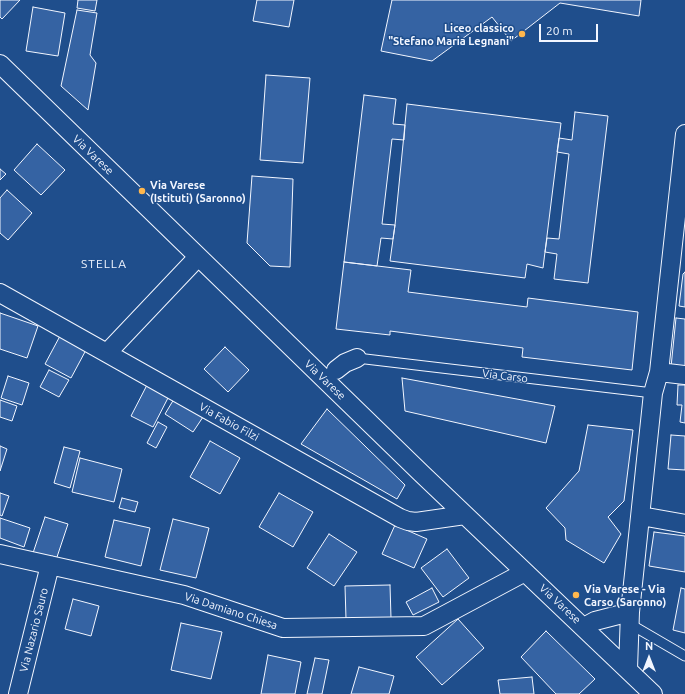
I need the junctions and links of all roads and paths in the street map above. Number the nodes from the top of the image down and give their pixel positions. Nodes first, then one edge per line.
1 (0, 64) edge
2 (685, 134) edge
3 (682, 189) edge
4 (678, 254) edge
5 (198, 257) junction
6 (0, 293) edge
7 (107, 353) junction
8 (357, 358) joint
9 (336, 370) dead end
10 (659, 372) junction
11 (685, 375) edge
12 (653, 393) junction
13 (465, 515) junction
14 (641, 516) junction
15 (685, 524) edge
16 (0, 554) edge
17 (50, 565) junction
18 (525, 572) junction
19 (630, 618) junction
20 (584, 627) junction
21 (685, 656) edge
22 (628, 669) junction
23 (18, 694) edge
24 (653, 694) edge

1 - 5 street, Via Varese
2 - 3 street
3 - 4 street
4 - 10 street
5 - 7 street
5 - 13 street, Via Varese
6 - 7 street, Via Fabio Filzi
7 - 13 street, Via Fabio Filzi
8 - 9 street
8 - 12 lane, Via Carso
10 - 11 street
10 - 12 street
12 - 14 street
13 - 18 street, Via Varese
14 - 15 street
14 - 19 street
16 - 17 street, Via Damiano Chiesa
17 - 18 street, Via Damiano Chiesa
17 - 23 street, Via Nazario Sauro
18 - 20 street, Via Varese
19 - 20 street
19 - 21 lane
19 - 22 street
20 - 22 street, Via Varese
22 - 24 street, Via Varese

